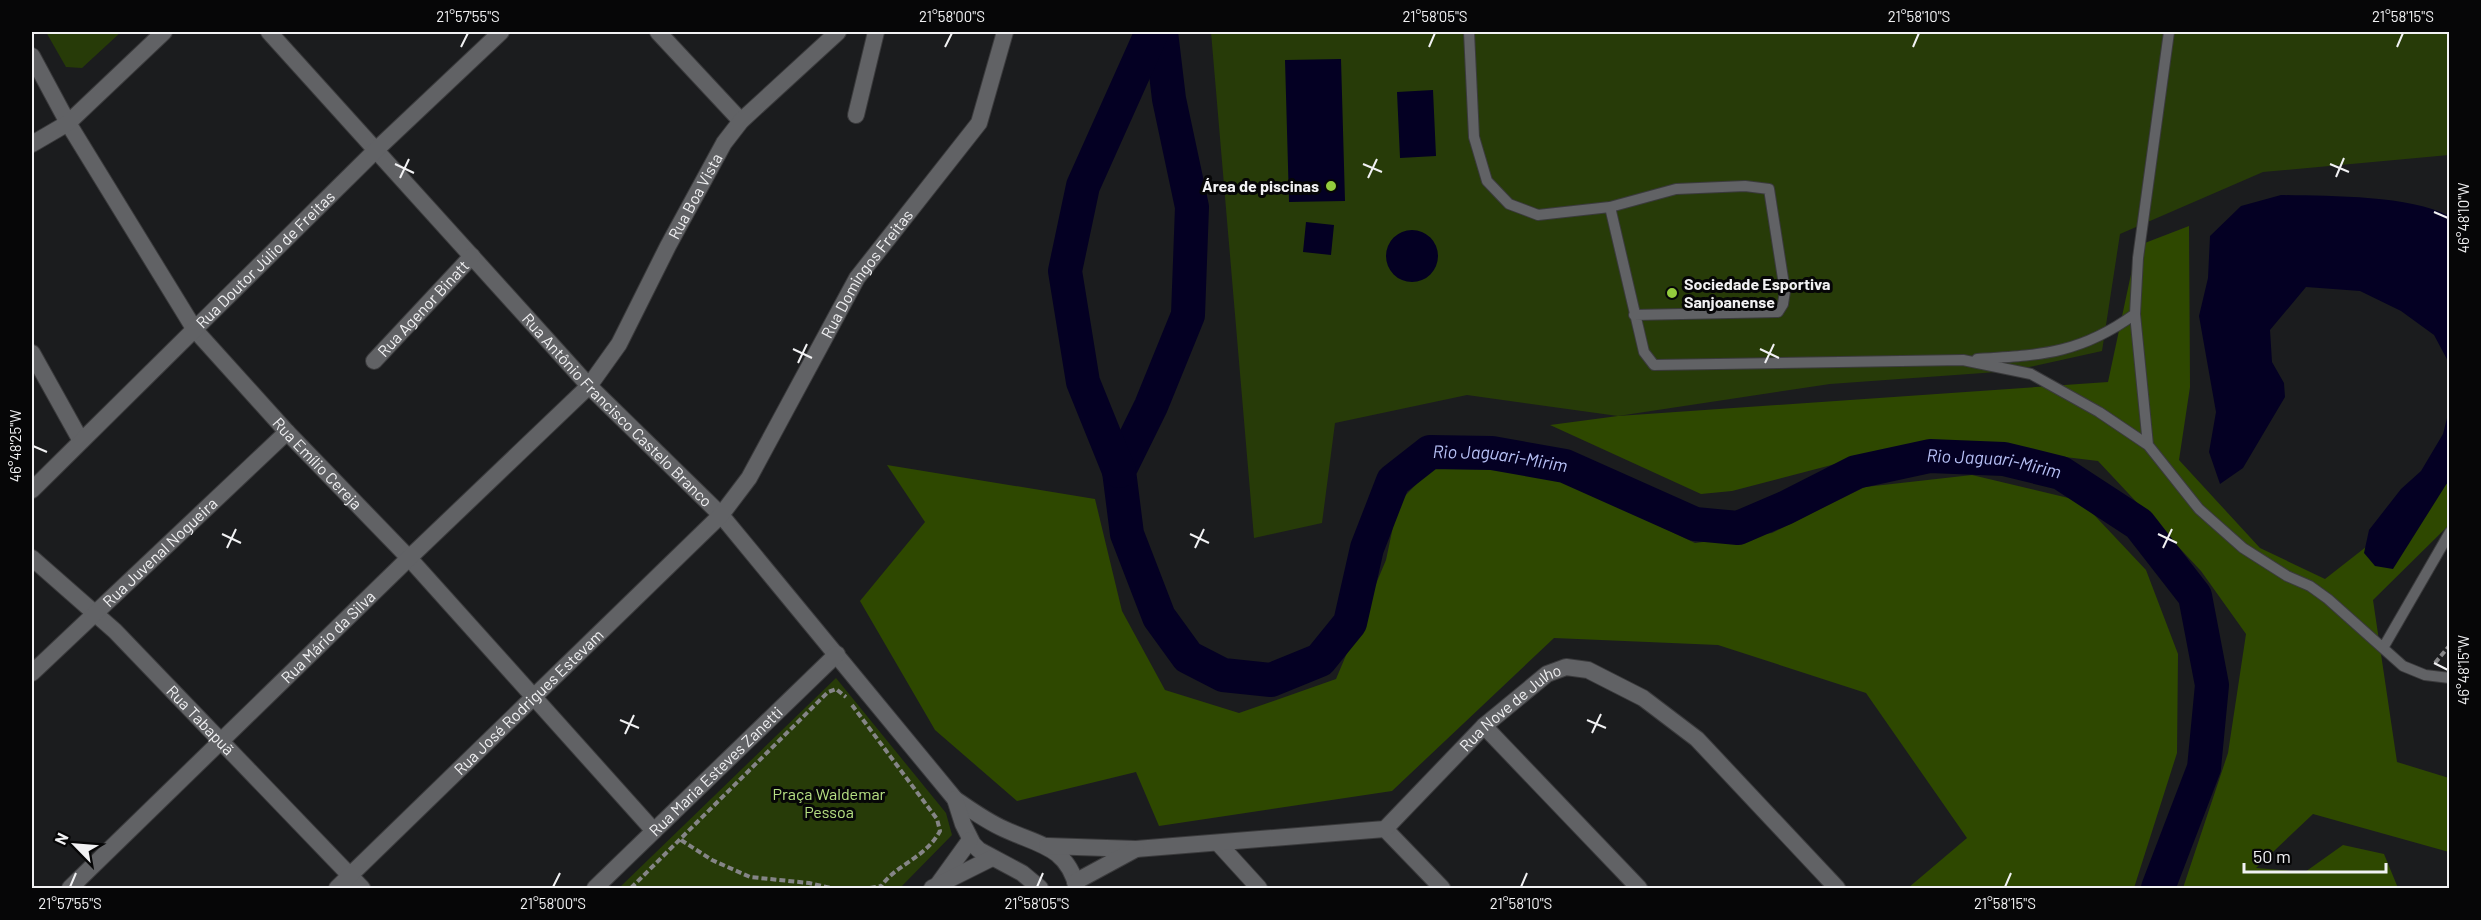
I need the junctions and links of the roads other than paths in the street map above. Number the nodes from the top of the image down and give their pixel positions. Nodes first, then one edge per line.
1 (164, 32) edge
2 (269, 32) edge
3 (501, 32) edge
4 (658, 32) edge
5 (837, 32) edge
6 (876, 32) edge
7 (1005, 32) edge
8 (1469, 32) edge
9 (2169, 32) edge
10 (32, 56) edge
11 (856, 116) dead end
12 (741, 121) junction
13 (68, 123) junction
14 (32, 144) edge
15 (377, 149) junction
16 (1610, 207) junction
17 (472, 256) junction
18 (2135, 314) junction
19 (1634, 315) junction
20 (195, 330) junction
21 (32, 353) edge
22 (1963, 360) junction
23 (374, 361) dead end
24 (589, 386) junction
25 (287, 432) junction
26 (81, 441) junction
27 (2148, 445) junction
28 (32, 490) edge
29 (721, 515) junction
30 (2450, 531) edge
31 (32, 558) edge
32 (409, 558) junction
33 (94, 613) junction
34 (2383, 648) junction
35 (837, 654) junction
36 (32, 673) edge
37 (2450, 678) edge
38 (534, 696) junction
39 (1484, 726) junction
40 (222, 742) junction
41 (955, 799) junction
42 (1385, 829) junction
43 (654, 831) junction
44 (970, 840) junction
45 (1218, 843) junction
46 (1047, 846) junction
47 (1137, 849) junction
48 (992, 858) junction
49 (350, 876) junction
50 (1076, 885) edge
51 (934, 886) edge
52 (1830, 886) edge
53 (70, 888) edge
54 (337, 888) edge
55 (363, 888) edge
56 (595, 888) edge
57 (1040, 888) edge
58 (1259, 888) edge
59 (1442, 888) edge
60 (1639, 888) edge

1 - 13 street
2 - 15 street, Rua Antônio Francisco Castelo Branco
3 - 15 street, Rua Doutor Júlio de Freitas
4 - 12 street
5 - 12 street, Rua Boa Vista
6 - 11 street
7 - 29 street, Rua Domingos Freitas
8 - 16 lane
9 - 18 lane
10 - 13 street, Rua Emílio Cereja
12 - 24 street, Rua Boa Vista
13 - 14 street
13 - 20 street, Rua Emílio Cereja
15 - 17 street, Rua Antônio Francisco Castelo Branco
15 - 20 street, Rua Doutor Júlio de Freitas
16 - 19 lane
16 - 19 lane
17 - 23 street, Rua Agenor Binatt
17 - 24 street, Rua Antônio Francisco Castelo Branco
18 - 22 lane
18 - 27 lane
19 - 22 lane
20 - 25 street, Rua Emílio Cereja
20 - 26 street, Rua Doutor Júlio de Freitas
21 - 26 street
22 - 27 lane
24 - 29 street, Rua Antônio Francisco Castelo Branco
24 - 32 street, Rua Mário da Silva
25 - 32 street, Rua Emílio Cereja
25 - 33 street, Rua Juvenal Nogueira
26 - 28 street, Rua Doutor Júlio de Freitas
27 - 34 lane
29 - 35 street, Rua Antônio Francisco Castelo Branco
29 - 38 street, Rua José Rodrigues Estevam
30 - 34 lane
31 - 33 street, Rua Tabapuã
32 - 38 street, Rua Emílio Cereja
32 - 40 street, Rua Mário da Silva
33 - 36 street, Rua Juvenal Nogueira
33 - 40 street, Rua Tabapuã
34 - 37 lane
35 - 41 street, Rua Antônio Francisco Castelo Branco
35 - 43 street, Rua Maria Esteves Zanetti
38 - 43 street, Rua Emílio Cereja
38 - 49 street, Rua José Rodrigues Estevam
39 - 42 street, Rua Nove de Julho
39 - 52 street, Rua Nove de Julho
39 - 60 street
40 - 49 street, Rua Tabapuã
40 - 53 street, Rua Mário da Silva
41 - 44 street, Rua Antônio Francisco Castelo Branco
41 - 46 street, Rua Antônio Francisco Castelo Branco
42 - 45 street
42 - 59 street
43 - 56 street, Rua Maria Esteves Zanetti
44 - 48 street, Rua Antônio Francisco Castelo Branco
44 - 51 street
45 - 47 street
45 - 58 street
46 - 47 street
46 - 50 street, Rua Antônio Francisco Castelo Branco
47 - 50 street
48 - 51 street
48 - 57 street, Rua Antônio Francisco Castelo Branco
49 - 54 street, Rua José Rodrigues Estevam
49 - 55 street, Rua Tabapuã

